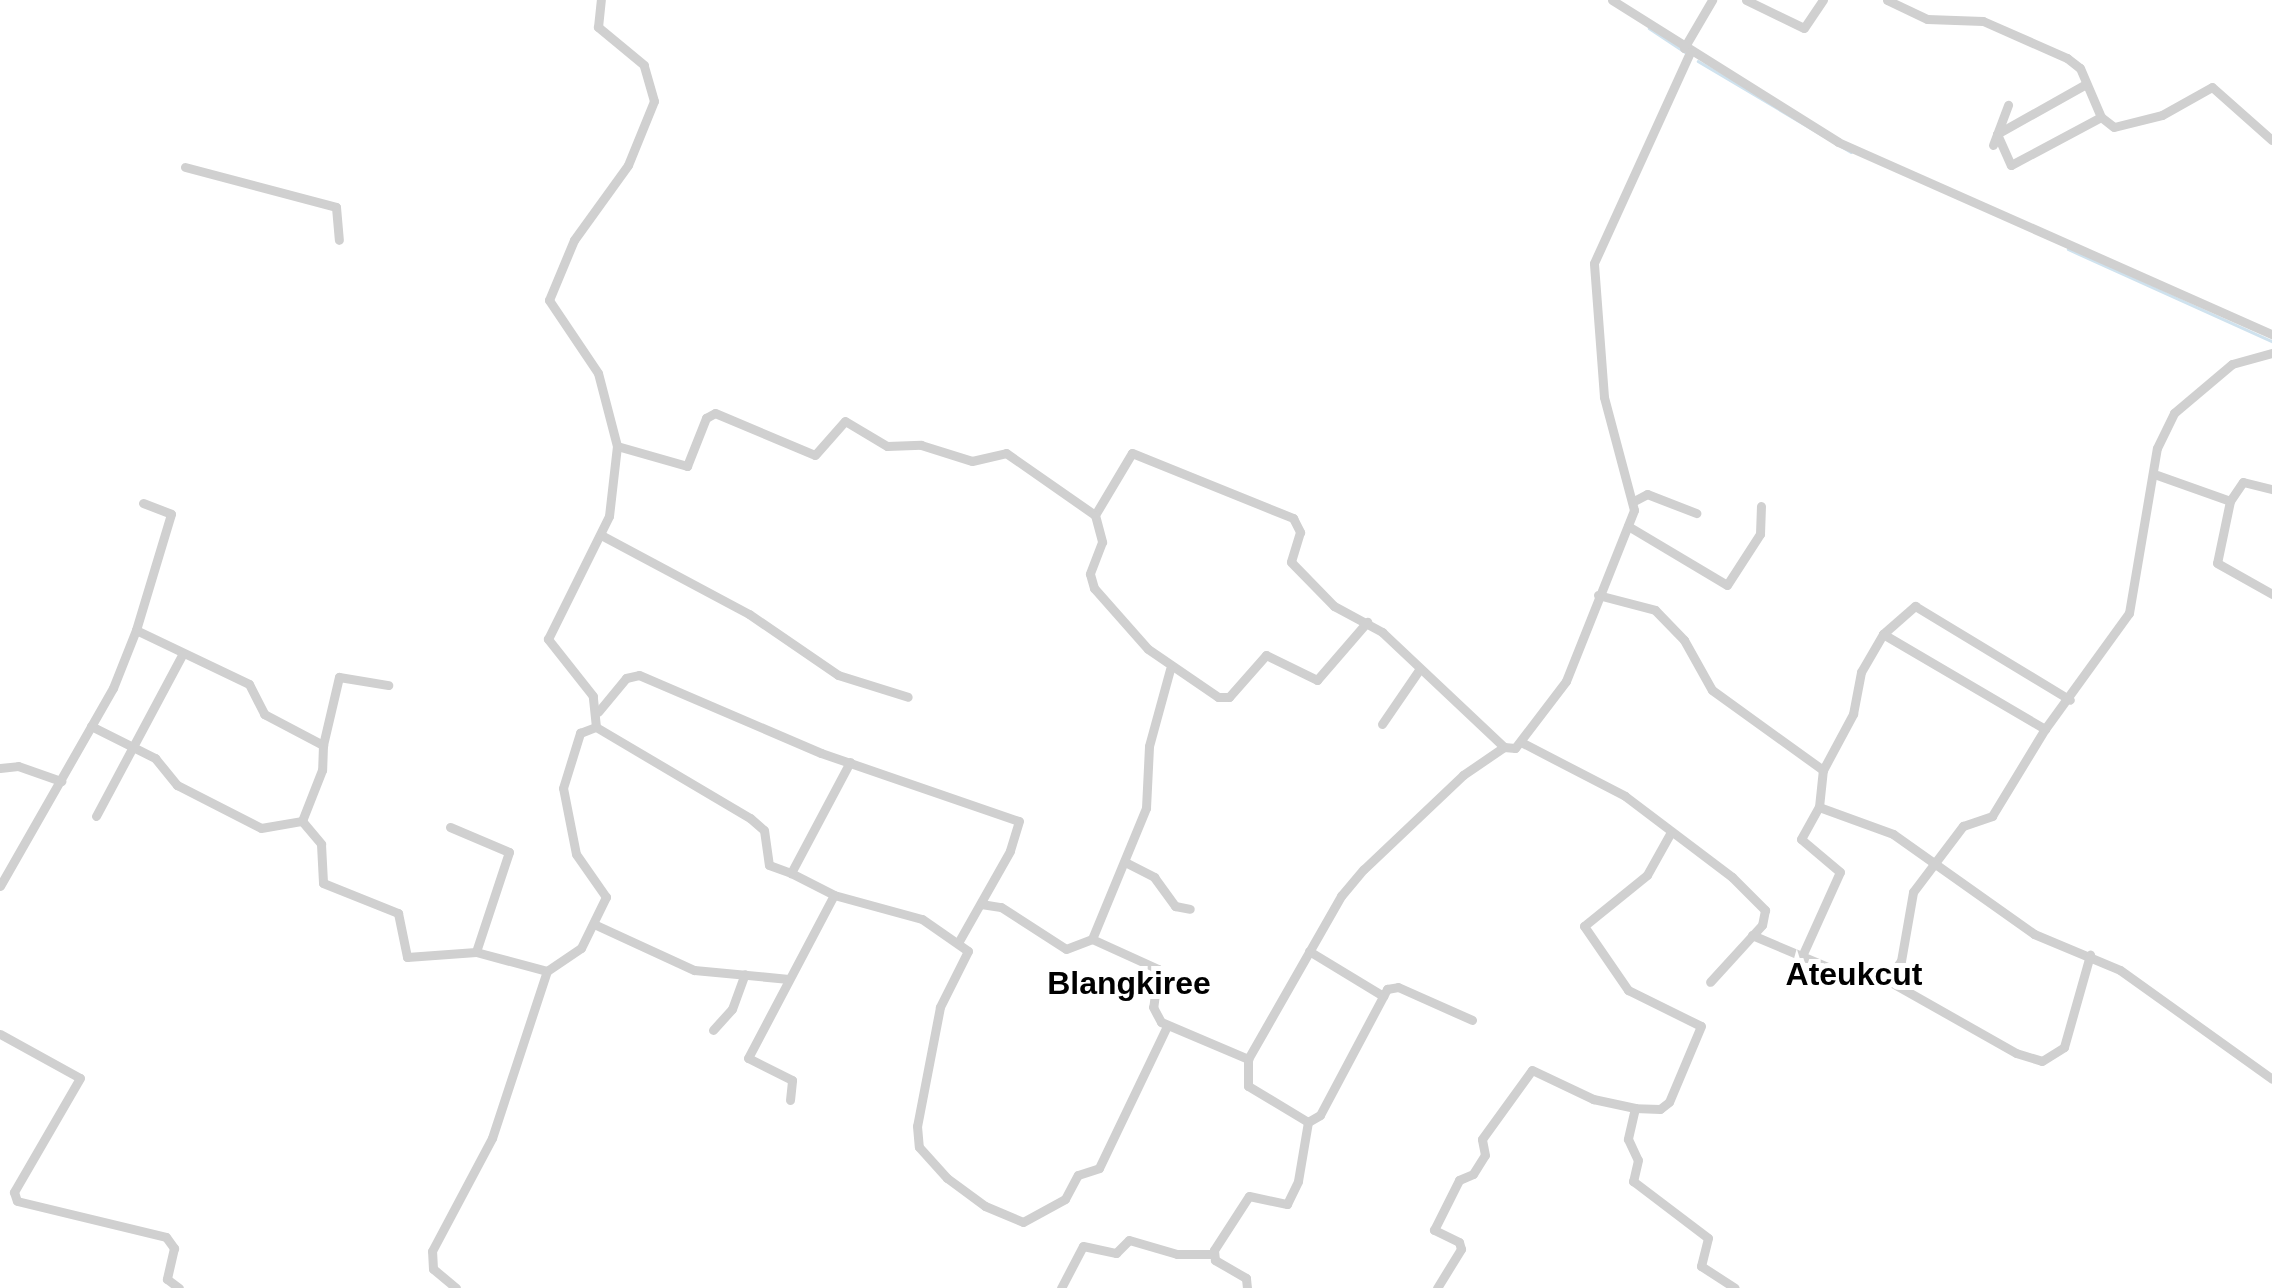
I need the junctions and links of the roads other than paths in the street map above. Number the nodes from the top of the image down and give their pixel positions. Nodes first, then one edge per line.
1 (601, 0) edge
2 (1612, 0) edge
3 (1712, 0) edge
4 (1746, 0) edge
5 (1823, 0) edge
6 (1887, 0) edge
7 (1761, 3) edge
8 (1687, 50) junction
9 (2086, 84) junction
10 (2008, 104) dead end
11 (2101, 117) junction
12 (1996, 134) junction
13 (2272, 140) edge
14 (1993, 145) dead end
15 (185, 167) dead end
16 (339, 240) dead end
17 (2272, 334) edge
18 (2272, 353) edge
19 (617, 446) junction
20 (2157, 475) junction
21 (2271, 486) edge
22 (1634, 500) junction
23 (2230, 501) junction
24 (143, 503) dead end
25 (1762, 506) dead end
26 (1696, 513) dead end
27 (1095, 515) junction
28 (1628, 526) junction
29 (601, 535) junction
30 (2272, 594) edge
31 (1598, 595) junction
32 (1367, 622) junction
33 (136, 630) junction
34 (1883, 634) junction
35 (182, 656) junction
36 (1170, 668) junction
37 (1419, 670) junction
38 (388, 686) dead end
39 (2073, 696) junction
40 (908, 697) dead end
41 (598, 712) junction
42 (1382, 724) dead end
43 (92, 726) junction
44 (596, 727) junction
45 (2045, 729) junction
46 (1520, 742) junction
47 (324, 745) junction
48 (1504, 747) junction
49 (137, 748) junction
50 (850, 762) junction
51 (0, 768) edge
52 (1823, 770) junction
53 (60, 781) junction
54 (1819, 807) junction
55 (96, 816) dead end
56 (302, 821) junction
57 (450, 827) dead end
58 (1671, 832) junction
59 (1934, 860) junction
60 (1125, 862) junction
61 (792, 873) junction
62 (0, 886) edge
63 (834, 894) junction
64 (981, 904) junction
65 (1190, 909) dead end
66 (596, 925) junction
67 (1752, 935) junction
68 (1092, 939) junction
69 (959, 941) junction
70 (476, 952) junction
71 (1309, 952) junction
72 (2090, 954) junction
73 (1802, 956) junction
74 (547, 971) junction
75 (744, 974) junction
76 (789, 979) junction
77 (1887, 980) junction
78 (1710, 982) dead end
79 (1383, 996) junction
80 (1472, 1020) dead end
81 (1167, 1026) junction
82 (713, 1030) dead end
83 (0, 1034) edge
84 (1248, 1059) junction
85 (2272, 1079) edge
86 (790, 1100) dead end
87 (1634, 1108) junction
88 (1308, 1122) junction
89 (1213, 1254) junction
90 (179, 1288) edge
91 (456, 1288) edge
92 (1061, 1288) edge
93 (1247, 1288) edge
94 (1437, 1288) edge
95 (1736, 1288) edge

1 - 19 street
2 - 8 street
3 - 8 street
4 - 7 street
5 - 7 street
6 - 9 street
8 - 17 street
8 - 22 street
9 - 11 street
9 - 12 street
10 - 12 street
11 - 12 street
11 - 13 street
12 - 14 street
15 - 16 street
18 - 20 street
19 - 27 street
19 - 29 street
20 - 23 street
20 - 39 street
21 - 23 street
22 - 26 street
22 - 28 street
23 - 30 street
24 - 33 street
25 - 28 street
27 - 32 street
27 - 36 street
28 - 31 street
29 - 40 street
29 - 41 street
31 - 46 street
31 - 52 street
32 - 36 street
32 - 37 street
33 - 35 street
33 - 43 street
34 - 39 street
34 - 45 street
34 - 52 street
35 - 47 street
35 - 49 street
36 - 60 street
37 - 42 street
37 - 48 street
38 - 47 street
39 - 45 street
41 - 44 street
41 - 50 street
43 - 49 street
43 - 53 street
44 - 61 street
44 - 66 street
45 - 59 street
46 - 48 street
46 - 58 street
47 - 56 street
48 - 71 street
49 - 55 street
49 - 56 street
50 - 61 street
50 - 64 street
51 - 53 street
52 - 54 street
53 - 62 street
54 - 59 street
54 - 73 street
56 - 70 street
57 - 70 street
58 - 67 street
58 - 87 street
59 - 72 street
59 - 77 street
60 - 65 street
60 - 68 street
61 - 63 street
63 - 69 street
63 - 76 street
64 - 68 street
64 - 69 street
66 - 74 street
66 - 75 street
67 - 73 street
67 - 78 street
68 - 81 street
69 - 81 street
70 - 74 street
71 - 79 street
71 - 84 street
72 - 77 street
72 - 85 street
73 - 77 street
74 - 91 street
75 - 76 street
75 - 82 street
76 - 86 street
79 - 80 street
79 - 88 street
81 - 84 street
83 - 90 street
84 - 88 street
87 - 94 street
87 - 95 street
88 - 89 street
89 - 92 street
89 - 93 street

